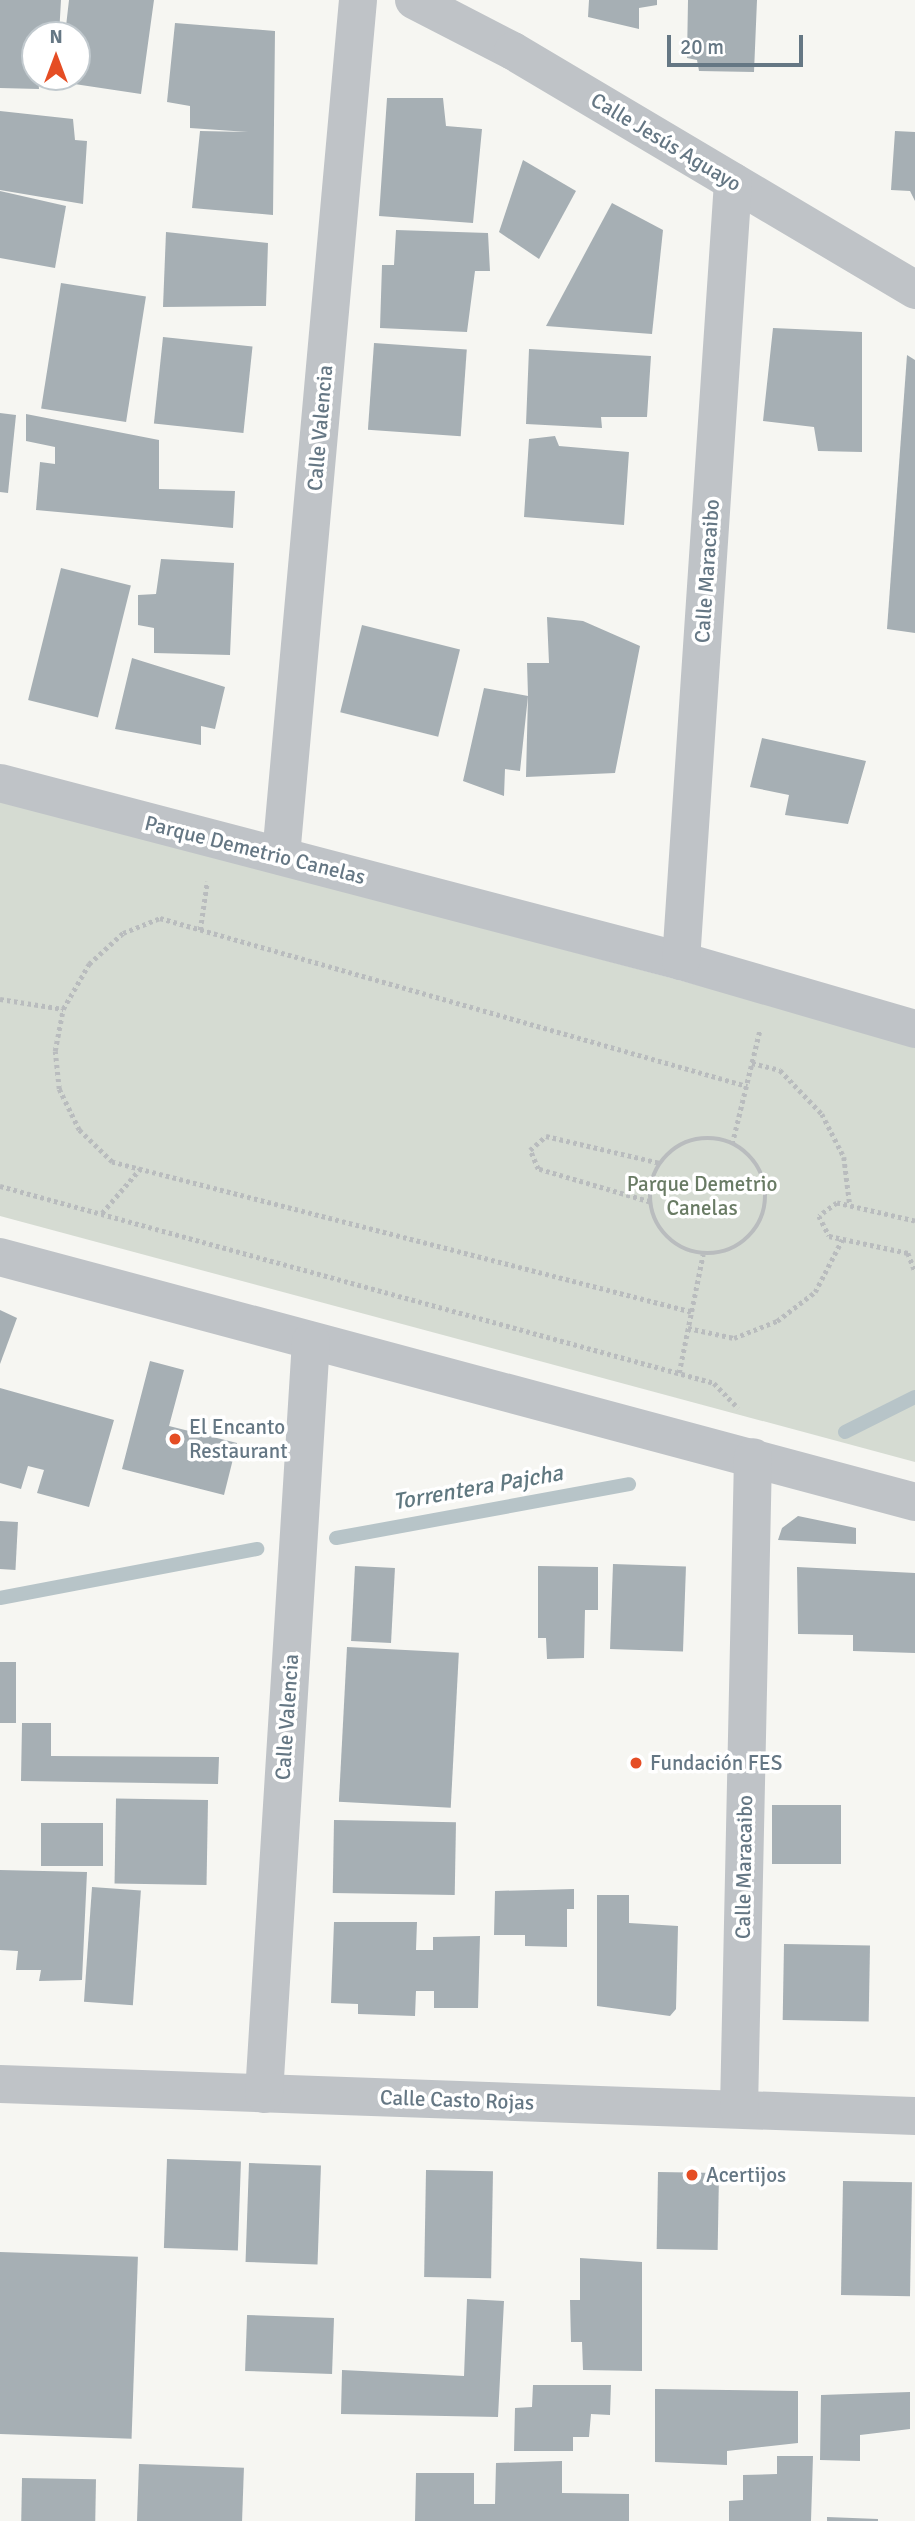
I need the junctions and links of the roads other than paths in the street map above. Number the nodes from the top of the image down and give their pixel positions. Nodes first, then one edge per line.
1 (358, 0) edge
2 (414, 0) edge
3 (733, 181) junction
4 (915, 290) edge
5 (0, 783) edge
6 (281, 856) junction
7 (681, 961) junction
8 (915, 1029) edge
9 (0, 1257) edge
10 (311, 1341) junction
11 (753, 1457) junction
12 (915, 1502) edge
13 (0, 2084) edge
14 (264, 2094) junction
15 (739, 2109) junction
16 (915, 2116) edge

1 - 6 street, Calle Valencia
2 - 3 street, Calle Jesús Aguayo
3 - 4 street, Calle Jesús Aguayo
3 - 7 street, Calle Maracaibo
5 - 6 street, Parque Demetrio Canelas
6 - 7 street, Parque Demetrio Canelas
7 - 8 street, Parque Demetrio Canelas
9 - 10 street
10 - 11 street
10 - 14 street, Calle Valencia
11 - 12 street
11 - 15 street, Calle Maracaibo
13 - 14 street, Calle Casto Rojas
14 - 15 street, Calle Casto Rojas
15 - 16 street, Calle Casto Rojas

